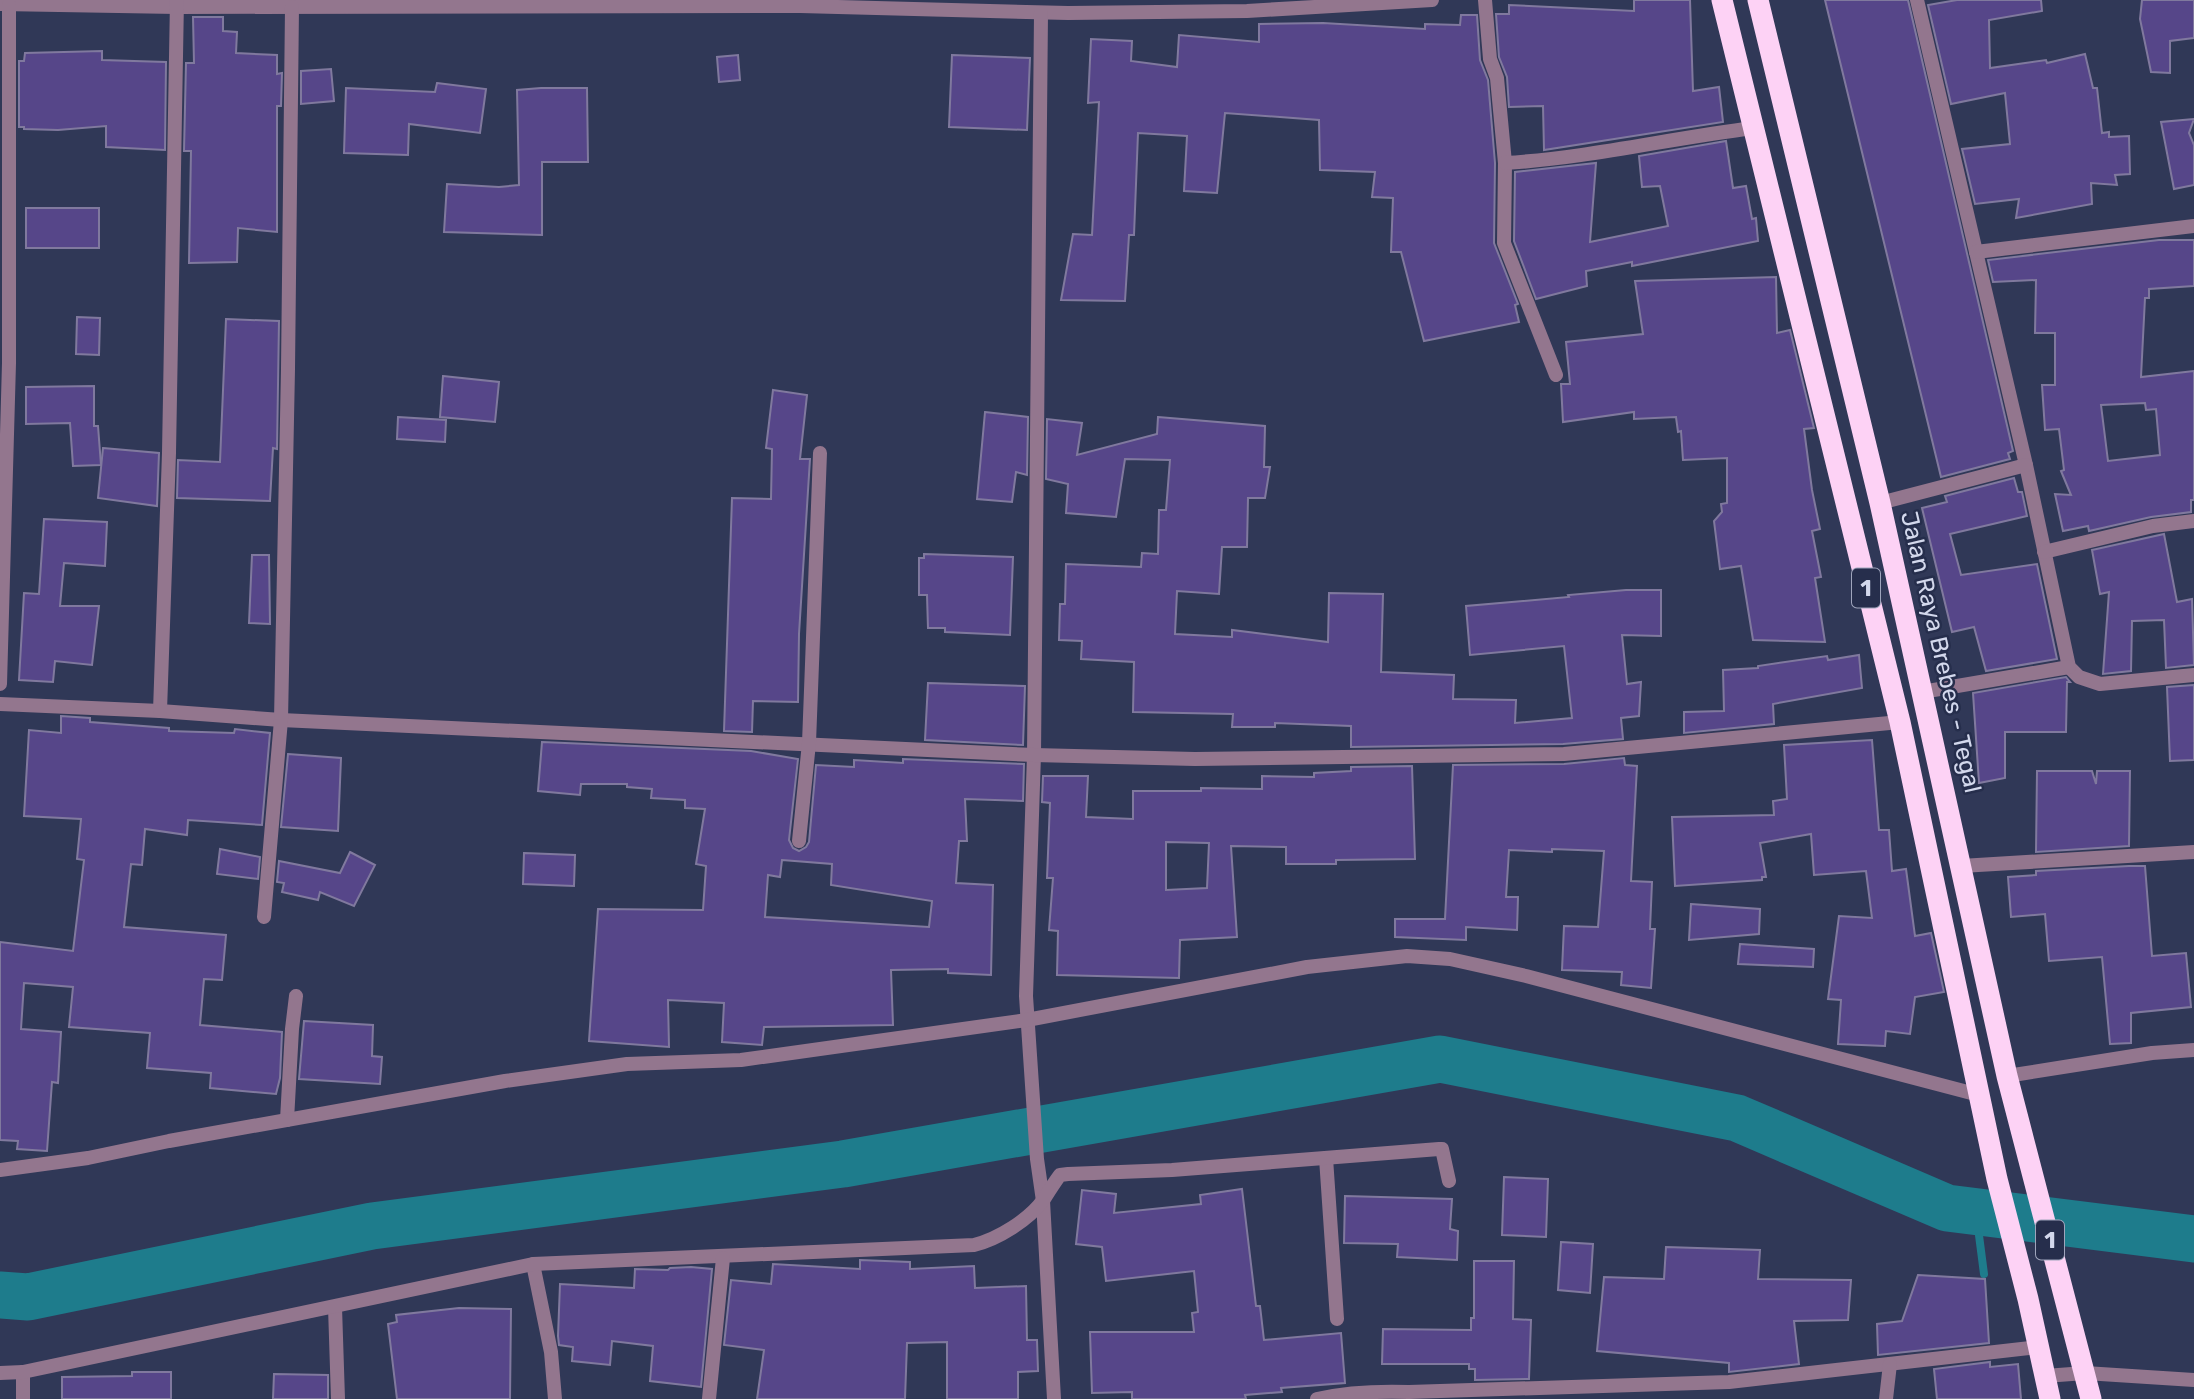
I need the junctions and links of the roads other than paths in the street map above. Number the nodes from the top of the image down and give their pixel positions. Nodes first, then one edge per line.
1 (1432, 0) edge
2 (1485, 0) edge
3 (1722, 0) edge
4 (1758, 0) edge
5 (1917, 0) edge
6 (44, 3) edge
7 (800, 3) edge
8 (4, 4) edge
9 (177, 4) edge
10 (444, 4) edge
11 (582, 4) edge
12 (292, 7) junction
13 (1041, 13) junction
14 (1754, 128) junction
15 (1505, 163) junction
16 (2194, 226) edge
17 (1976, 252) junction
18 (5, 363) edge
19 (1556, 375) dead end
20 (820, 453) dead end
21 (2026, 465) junction
22 (1881, 503) junction
23 (2194, 521) edge
24 (2044, 552) junction
25 (2068, 667) junction
26 (2194, 675) edge
27 (0, 684) edge
28 (1922, 692) junction
29 (0, 704) edge
30 (160, 711) junction
31 (281, 720) junction
32 (1900, 722) junction
33 (809, 743) junction
34 (1034, 755) junction
35 (799, 841) dead end
36 (2194, 852) edge
37 (1961, 866) junction
38 (264, 917) dead end
39 (296, 996) dead end
40 (1027, 1020) junction
41 (2194, 1050) edge
42 (2007, 1076) junction
43 (1979, 1095) junction
44 (287, 1120) junction
45 (1326, 1158) junction
46 (0, 1170) edge
47 (1449, 1181) dead end
48 (1043, 1201) junction
49 (723, 1258) junction
50 (533, 1264) junction
51 (335, 1307) junction
52 (1337, 1319) dead end
53 (2038, 1347) junction
54 (1890, 1364) junction
55 (23, 1372) junction
56 (0, 1373) edge
57 (2085, 1373) junction
58 (2045, 1376) junction
59 (2194, 1380) edge
60 (1460, 1394) edge
61 (1337, 1397) edge
62 (23, 1399) edge
63 (338, 1399) edge
64 (555, 1399) edge
65 (709, 1399) edge
66 (1054, 1399) edge
67 (1317, 1399) edge
68 (1886, 1399) edge
69 (2050, 1399) edge
70 (2091, 1399) edge

1 - 13 street
2 - 15 street
3 - 14 highway, 1
4 - 22 highway, Jalan Raya Brebes - Tegal / 1
5 - 17 street
6 - 8 street
6 - 9 street
7 - 11 street
7 - 13 street
8 - 18 street
9 - 12 street
9 - 30 street
10 - 11 street
10 - 12 street
12 - 31 street
13 - 34 street
14 - 15 street
14 - 32 highway, 1
15 - 19 street
16 - 17 street
17 - 21 street
18 - 27 street
20 - 33 street
21 - 22 street
21 - 24 street
22 - 28 highway, Jalan Raya Brebes - Tegal / 1
23 - 24 street
24 - 25 street
25 - 26 street
25 - 28 street
28 - 37 highway, Jalan Raya Brebes - Tegal / 1
29 - 30 street
30 - 31 street
31 - 33 street
31 - 38 street
32 - 34 street
32 - 43 highway, 1
33 - 34 street
33 - 35 street
34 - 40 street
36 - 37 street
37 - 42 highway, Jalan Raya Brebes - Tegal / 1
39 - 44 street
40 - 43 street
40 - 44 street
40 - 48 street
41 - 42 street
42 - 57 highway, Jalan Raya Brebes - Tegal / 1
43 - 53 highway, 1
44 - 46 street
45 - 47 street
45 - 48 street
45 - 52 street
48 - 49 street
48 - 66 street
49 - 50 street
49 - 65 street
50 - 51 street
50 - 64 street
51 - 55 street
51 - 63 street
53 - 54 street
53 - 58 highway, 1
54 - 60 street
54 - 68 street
55 - 56 street
55 - 62 street
57 - 58 street
57 - 59 street
57 - 70 highway, 1
58 - 69 highway, 1
60 - 61 street
61 - 67 street

